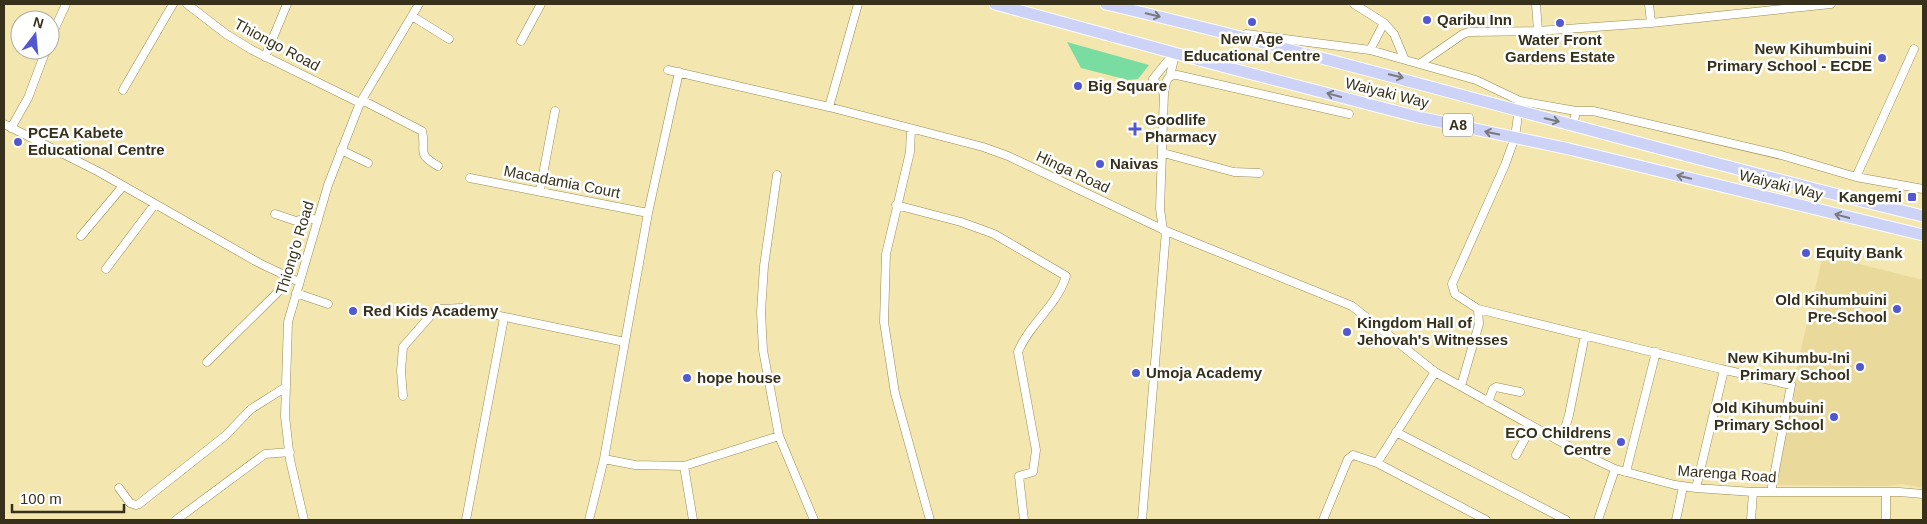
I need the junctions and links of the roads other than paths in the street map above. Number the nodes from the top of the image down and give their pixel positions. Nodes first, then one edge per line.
1 (66, 4) edge
2 (173, 4) edge
3 (287, 4) edge
4 (419, 4) edge
5 (541, 4) edge
6 (858, 4) edge
7 (995, 4) edge
8 (1106, 4) edge
9 (1354, 4) edge
10 (1536, 4) edge
11 (1649, 4) edge
12 (1831, 4) edge
13 (190, 5) edge
14 (412, 16) junction
15 (60, 17) edge
16 (1384, 23) junction
17 (1651, 23) junction
18 (1212, 29) junction
19 (1538, 31) junction
20 (449, 39) dead end
21 (521, 41) dead end
22 (1914, 49) dead end
23 (1370, 50) junction
24 (1175, 52) junction
25 (265, 57) junction
26 (1404, 58) junction
27 (42, 60) edge
28 (1421, 63) junction
29 (668, 70) dead end
30 (679, 72) junction
31 (1170, 76) junction
32 (123, 90) dead end
33 (1164, 93) junction
34 (361, 102) junction
35 (828, 107) junction
36 (1520, 107) junction
37 (555, 111) dead end
38 (1576, 111) junction
39 (1350, 114) dead end
40 (1573, 126) junction
41 (6, 127) edge
42 (911, 128) junction
43 (1515, 138) junction
44 (341, 150) junction
45 (1163, 153) junction
46 (368, 163) dead end
47 (438, 166) dead end
48 (1750, 171) junction
49 (1259, 173) dead end
50 (778, 175) dead end
51 (1856, 177) junction
52 (470, 178) dead end
53 (123, 186) junction
54 (1923, 189) edge
55 (540, 190) junction
56 (1744, 191) junction
57 (155, 204) junction
58 (896, 205) junction
59 (648, 213) junction
60 (275, 214) dead end
61 (1923, 214) edge
62 (318, 220) junction
63 (1861, 222) junction
64 (1164, 231) junction
65 (1923, 235) edge
66 (81, 236) dead end
67 (1923, 243) edge
68 (106, 269) dead end
69 (295, 281) junction
70 (296, 293) junction
71 (328, 304) dead end
72 (1478, 309) junction
73 (504, 318) junction
74 (1585, 335) junction
75 (625, 342) junction
76 (1656, 352) junction
77 (207, 362) dead end
78 (1720, 369) junction
79 (1435, 372) junction
80 (1461, 386) junction
81 (286, 387) junction
82 (1520, 392) dead end
83 (403, 396) dead end
84 (1488, 402) junction
85 (1532, 426) junction
86 (1396, 432) junction
87 (778, 436) junction
88 (1561, 442) junction
89 (290, 452) junction
90 (1516, 455) dead end
91 (604, 459) junction
92 (1376, 463) junction
93 (684, 466) junction
94 (1615, 468) junction
95 (1626, 472) junction
96 (1683, 487) junction
97 (119, 488) dead end
98 (1696, 488) junction
99 (1753, 492) junction
100 (1771, 492) junction
101 (1886, 492) junction
102 (1923, 494) edge
103 (176, 520) edge
104 (304, 520) edge
105 (466, 520) edge
106 (589, 520) edge
107 (693, 520) edge
108 (814, 520) edge
109 (930, 520) edge
110 (1024, 520) edge
111 (1142, 520) edge
112 (1323, 520) edge
113 (1486, 520) edge
114 (1566, 520) edge
115 (1598, 520) edge
116 (1676, 520) edge
117 (1751, 520) edge
118 (1886, 520) edge

1 - 15 street
2 - 32 street
3 - 25 street
4 - 14 street, Thiong'o Road
5 - 21 street
6 - 35 street
7 - 24 highway, Waiyaki Way / A8
8 -> 18 highway, Waiyaki Way / A8
9 - 16 street
10 - 19 street
11 - 17 street
12 - 17 street
13 - 25 street, Thiongo Road
14 - 20 street
14 - 34 street, Thiong'o Road
16 - 23 street
16 - 26 street
17 - 19 street
18 - 23 street
18 -> 36 highway, Waiyaki Way / A8
19 - 28 street
22 - 51 street
23 - 26 street
24 - 31 street
24 - 33 street
43 -> 24 highway, Waiyaki Way / A8
25 - 34 street, Thiongo Road
26 - 28 street
27 - 41 street
28 - 36 street
29 - 30 street, Hinga Road
30 - 35 street, Hinga Road
30 - 59 street
31 - 33 street
31 - 39 street
33 - 45 street
34 - 44 street, Thiong'o Road
34 - 47 street, Thiongo Road
35 - 42 street, Hinga Road
36 - 38 street
36 -> 40 highway, Waiyaki Way / A8
36 - 43 street
37 - 55 street
38 - 40 street
38 - 51 street
40 - 48 highway, Waiyaki Way / A8
41 - 53 street
42 - 58 street
42 - 64 street, Hinga Road
56 -> 43 highway, Waiyaki Way / A8
43 - 72 street
44 - 46 street
44 - 62 street, Thiong'o Road
45 - 49 street
45 - 64 street
48 - 56 highway
48 - 61 highway, Waiyaki Way / A8
50 - 87 street
51 - 54 street
52 - 55 street, Macadamia Court
53 - 57 street
53 - 66 street
55 - 59 street, Macadamia Court
63 -> 56 highway, Waiyaki Way / A8
57 - 68 street
57 - 69 street
58 - 109 street
58 - 110 street
59 - 75 street
60 - 62 street
62 - 69 street, Thiong'o Road
63 - 65 highway, Waiyaki Way / A8
63 - 67 highway, Waiyaki Way / A8
64 - 79 street, Hinga Road
64 - 111 street
69 - 70 street, Thiong'o Road
69 - 77 street
70 - 71 street
70 - 81 street, Thiong'o Road
72 - 74 street
72 - 80 street
73 - 75 street
73 - 83 street
73 - 105 street
74 - 76 street
74 - 88 street
75 - 91 street
76 - 78 street
76 - 95 street
78 - 98 street
78 - 100 street
79 - 80 street, Marenga Road
79 - 86 street
80 - 84 street, Marenga Road
81 - 89 street, Thiong'o Road
81 - 97 street
82 - 84 street
84 - 85 street, Marenga Road
85 - 88 street, Marenga Road
85 - 90 street
86 - 92 street
86 - 114 street
87 - 93 street
87 - 108 street
88 - 94 street, Marenga Road
89 - 103 street
89 - 104 street, Thiong'o Road
91 - 93 street
91 - 106 street
92 - 112 street
92 - 113 street
93 - 107 street
94 - 95 street, Marenga Road
94 - 115 street
95 - 96 street, Marenga Road
96 - 98 street, Marenga Road
96 - 116 street
98 - 99 street, Marenga Road
99 - 100 street, Marenga Road
99 - 117 street
100 - 101 street, Marenga Road
101 - 102 street, Marenga Road
101 - 118 street

